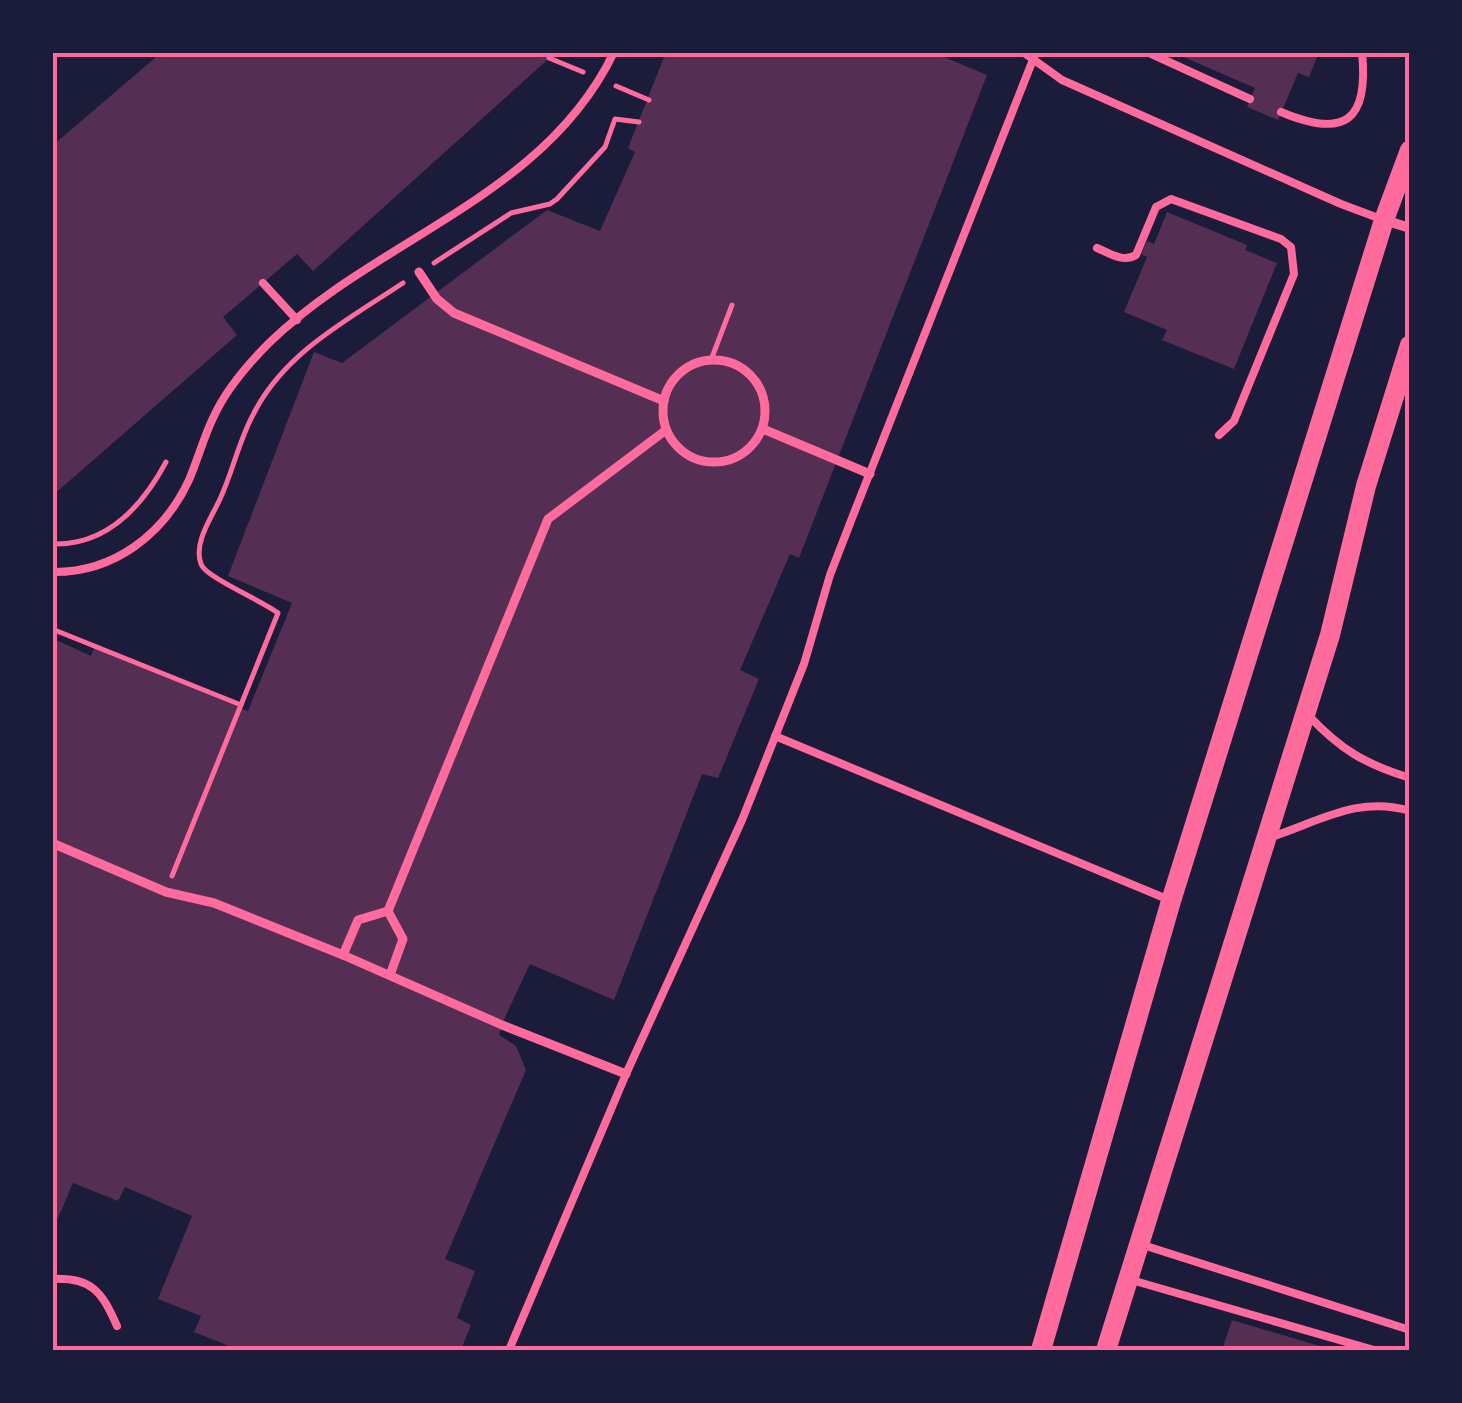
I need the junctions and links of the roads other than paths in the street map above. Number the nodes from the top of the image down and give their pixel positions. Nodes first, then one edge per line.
1 (614, 52) edge
2 (1023, 52) edge
3 (1147, 52) edge
4 (1362, 52) edge
5 (1034, 57) edge
6 (1250, 99) dead end
7 (1281, 112) dead end
8 (1410, 150) edge
9 (1384, 220) junction
10 (1410, 228) edge
11 (1096, 248) dead end
12 (419, 272) road end
13 (263, 283) dead end
14 (297, 320) junction
15 (1410, 345) edge
16 (664, 401) junction
17 (763, 429) junction
18 (666, 430) junction
19 (1219, 435) dead end
20 (870, 474) junction
21 (52, 572) edge
22 (1306, 713) junction
23 (776, 736) junction
24 (1410, 778) edge
25 (1410, 811) edge
26 (1266, 838) junction
27 (52, 843) edge
28 (1171, 901) junction
29 (388, 911) junction
30 (343, 954) junction
31 (390, 974) junction
32 (626, 1074) junction
33 (1139, 1244) junction
34 (1128, 1279) junction
35 (52, 1280) edge
36 (116, 1326) dead end
37 (1410, 1330) edge
38 (509, 1350) edge
39 (1041, 1350) edge
40 (1106, 1350) edge
41 (1374, 1350) edge

1 - 14 lane
2 - 5 lane
3 - 6 lane
4 - 7 lane
5 - 9 lane
5 - 20 lane
8 - 9 main road
9 - 10 street
9 - 28 main road
11 - 19 lane
12 - 16 street
13 - 14 lane
14 - 21 lane
15 - 22 main road
16 - 17 street
16 - 18 street
17 - 18 street
17 - 20 street
18 - 29 street
20 - 23 lane
22 - 24 lane
22 - 26 main road
23 - 28 lane
23 - 32 lane
25 - 26 lane
26 - 33 main road
27 - 30 street
28 - 39 main road
29 - 30 street
29 - 31 street
30 - 31 street
31 - 32 street
32 - 38 lane
33 - 34 main road
33 - 37 lane
34 - 40 main road
34 - 41 lane
35 - 36 lane

